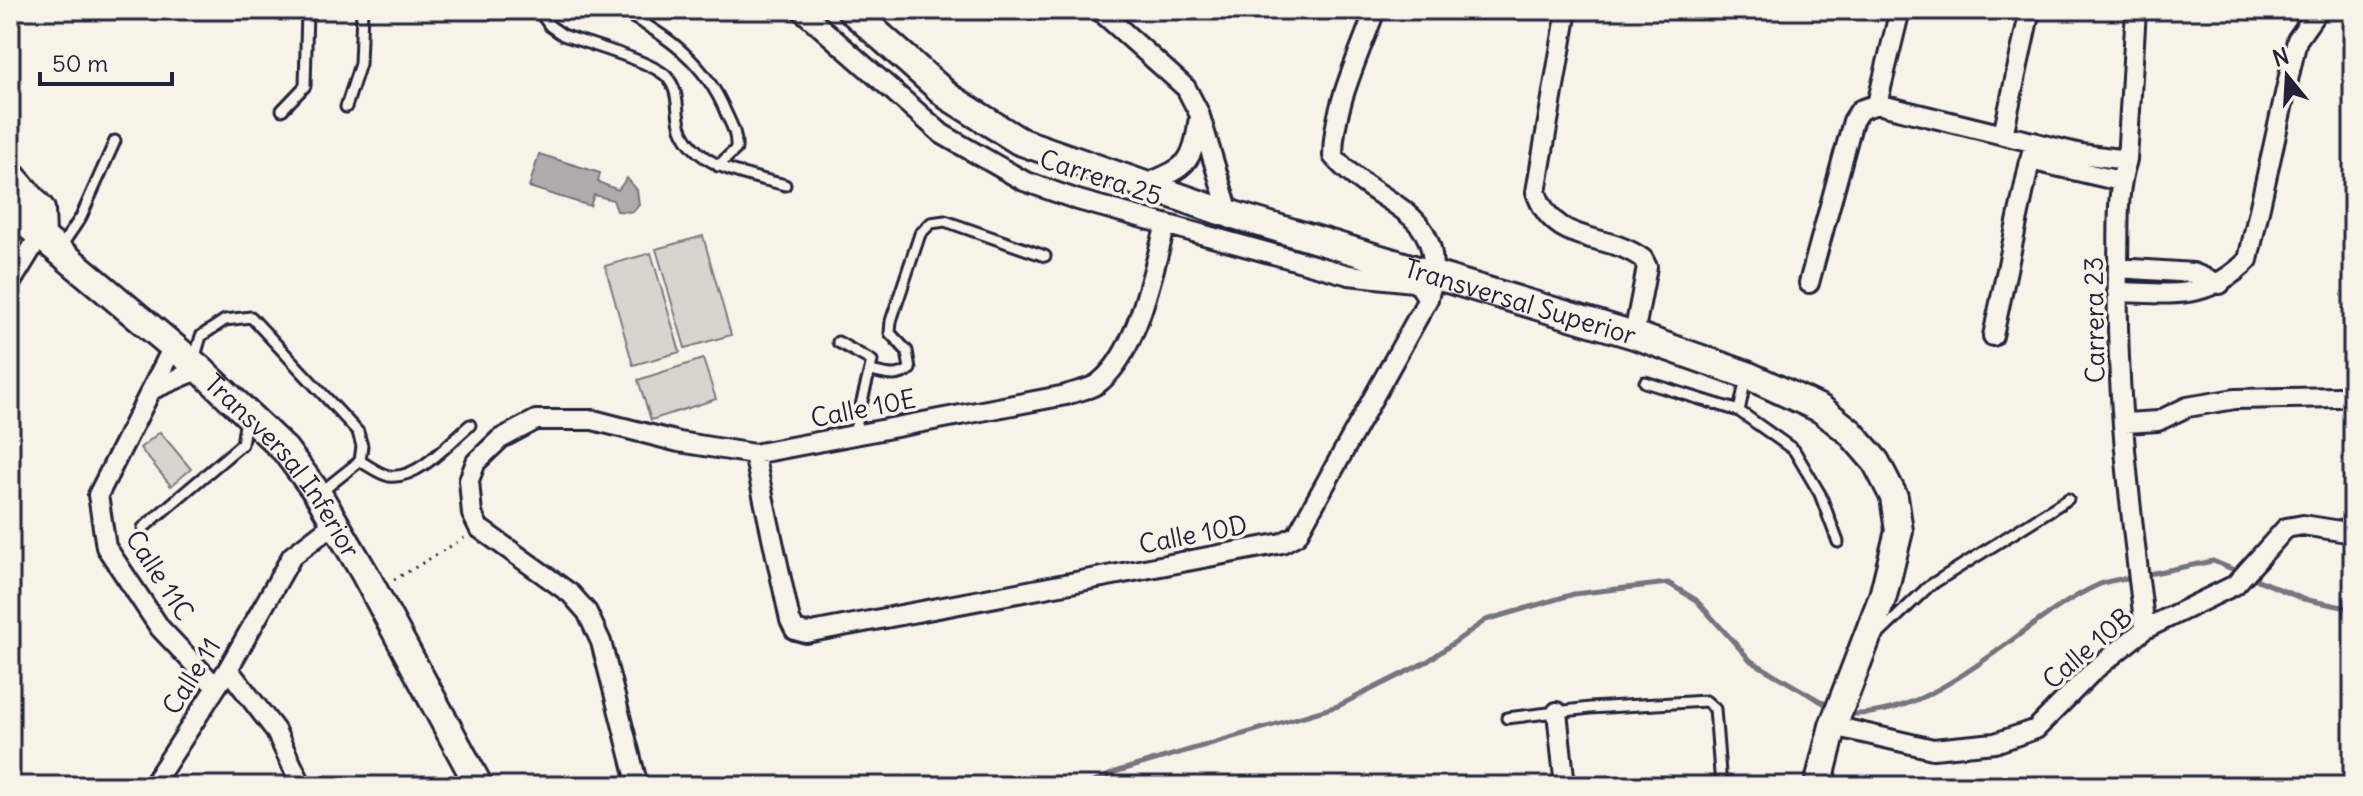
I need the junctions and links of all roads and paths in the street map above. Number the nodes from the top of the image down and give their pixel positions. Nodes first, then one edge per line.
1 (307, 10) edge
2 (362, 10) edge
3 (538, 10) edge
4 (619, 10) edge
5 (801, 10) edge
6 (851, 10) edge
7 (1099, 10) edge
8 (1375, 10) edge
9 (1567, 10) edge
10 (1900, 10) edge
11 (2030, 10) edge
12 (2136, 10) edge
13 (2318, 10) edge
14 (1877, 104) junction
15 (346, 107) dead end
16 (282, 110) dead end
17 (1199, 113) junction
18 (2003, 135) junction
19 (115, 141) dead end
20 (2032, 151) junction
21 (2127, 160) junction
22 (718, 166) junction
23 (10, 177) edge
24 (2120, 181) junction
25 (785, 185) dead end
26 (1144, 185) junction
27 (10, 210) edge
28 (1227, 212) junction
29 (1166, 225) junction
30 (49, 243) junction
31 (1246, 246) junction
32 (1045, 256) dead end
33 (2118, 268) junction
34 (1435, 273) junction
35 (1809, 283) dead end
36 (10, 284) edge
37 (2220, 284) junction
38 (2117, 292) junction
39 (1428, 299) junction
40 (1634, 335) junction
41 (1993, 336) dead end
42 (838, 342) dead end
43 (173, 347) junction
44 (197, 366) junction
45 (871, 371) junction
46 (1747, 375) junction
47 (1645, 382) dead end
48 (151, 390) junction
49 (2338, 397) dead end
50 (1739, 411) junction
51 (248, 412) junction
52 (2125, 423) junction
53 (470, 425) dead end
54 (853, 437) junction
55 (754, 454) junction
56 (360, 461) junction
57 (318, 494) junction
58 (2068, 499) dead end
59 (335, 523) junction
60 (143, 528) dead end
61 (2353, 533) edge
62 (468, 536) dead end
63 (1838, 542) dead end
64 (383, 587) dead end
65 (2145, 629) junction
66 (1862, 648) junction
67 (228, 669) junction
68 (216, 687) junction
69 (1557, 712) junction
70 (1837, 715) junction
71 (1507, 718) dead end
72 (152, 786) edge
73 (302, 786) edge
74 (479, 786) edge
75 (638, 786) edge
76 (1565, 786) edge
77 (1721, 786) edge
78 (1818, 786) edge

1 - 16 lane
2 - 15 lane
3 - 22 lane
4 - 22 lane
5 - 29 street, Carrera 25
6 - 26 main road, Transversal Superior
7 - 17 street
8 - 34 street
9 - 40 street
10 - 14 street
11 - 18 street
12 - 21 street, Carrera 23
13 - 37 street
14 - 18 street
14 - 35 street
17 - 26 street
17 - 28 street
18 - 20 street
19 - 30 lane
20 - 21 street
20 - 24 street
20 - 41 street
21 - 24 street, Carrera 23
22 - 25 lane
23 - 30 main road
24 - 33 street, Carrera 23
26 - 28 main road, Transversal Superior
27 - 30 main road, Transversal Inferior
28 - 31 street
28 - 34 main road, Transversal Superior
29 - 31 street, Carrera 25
29 - 54 street, Calle 10E
30 - 36 street
30 - 43 main road, Transversal Inferior
31 - 39 street, Carrera 25
32 - 45 lane
33 - 37 street
33 - 38 street, Carrera 23
34 - 39 street, Calle 10D
34 - 40 main road, Transversal Superior
37 - 38 street
38 - 52 street, Carrera 23
39 - 55 street, Calle 10D
40 - 46 main road, Transversal Superior
42 - 45 lane
43 - 44 main road, Transversal Inferior
43 - 48 street, Calle 11C
44 - 48 street
44 - 51 main road, Transversal Inferior
44 - 56 lane
45 - 54 lane
46 - 50 lane
46 - 66 main road, Transversal Superior
47 - 50 lane
48 - 68 street, Calle 11C
49 - 52 street
50 - 63 lane
51 - 57 main road, Transversal Inferior
51 - 60 lane
52 - 65 street, Carrera 23
53 - 56 lane
54 - 55 street, Calle 10E
55 - 75 street, Calle 10E
56 - 57 lane
57 - 59 main road, Transversal Inferior
58 - 66 lane
59 - 67 street, Calle 11
59 - 74 main road, Transversal Inferior
61 - 65 street, Calle 10B
62 - 64 path
65 - 70 street, Calle 10B
66 - 70 main road, Transversal Superior
67 - 68 street, Calle 11
67 - 73 street
68 - 72 street, Calle 11
69 - 71 lane
69 - 76 street
69 - 77 lane
70 - 78 main road, Transversal Superior

